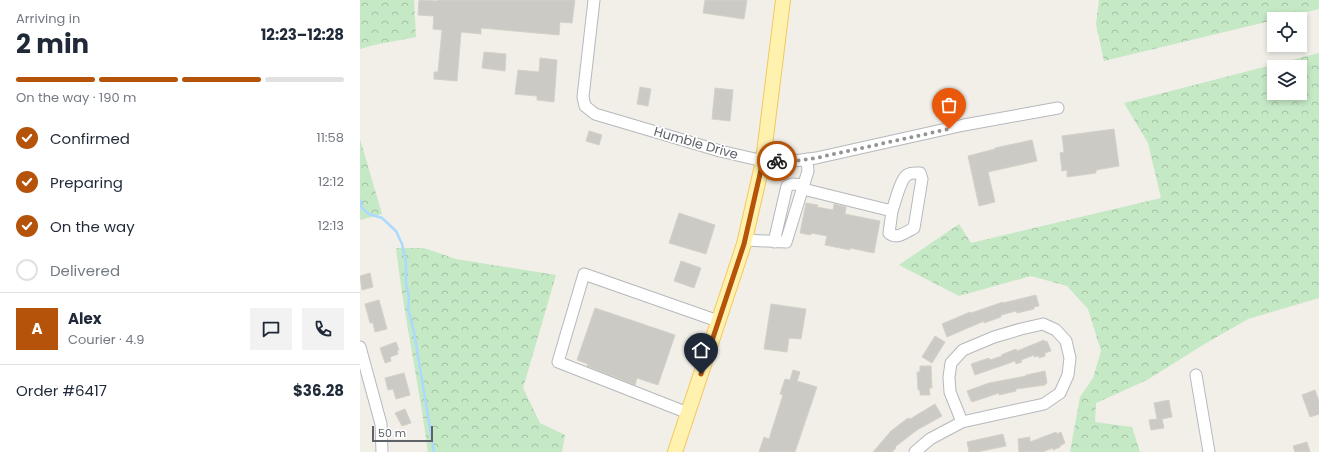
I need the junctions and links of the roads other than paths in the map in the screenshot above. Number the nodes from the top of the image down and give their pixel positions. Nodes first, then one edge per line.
1 (594, 0) edge
2 (783, 0) edge
3 (1058, 108) dead end
4 (807, 159) junction
5 (763, 161) junction
6 (803, 187) junction
7 (892, 211) junction
8 (745, 240) junction
9 (774, 242) junction
10 (718, 321) junction
11 (360, 347) edge
12 (1196, 375) dead end
13 (688, 413) junction
14 (962, 422) junction
15 (382, 452) edge
16 (675, 452) edge
17 (915, 452) edge
18 (1209, 452) edge

1 - 5 street, Humble Drive
2 - 5 main road
3 - 4 street, Humble Drive
4 - 5 street, Humble Drive
4 - 6 street
5 - 8 main road
6 - 7 street
6 - 9 street
6 - 9 street
7 - 7 street
8 - 9 street
8 - 10 main road
10 - 13 main road
10 - 13 street
11 - 15 street
12 - 18 street
13 - 16 main road
14 - 14 street
14 - 17 street

